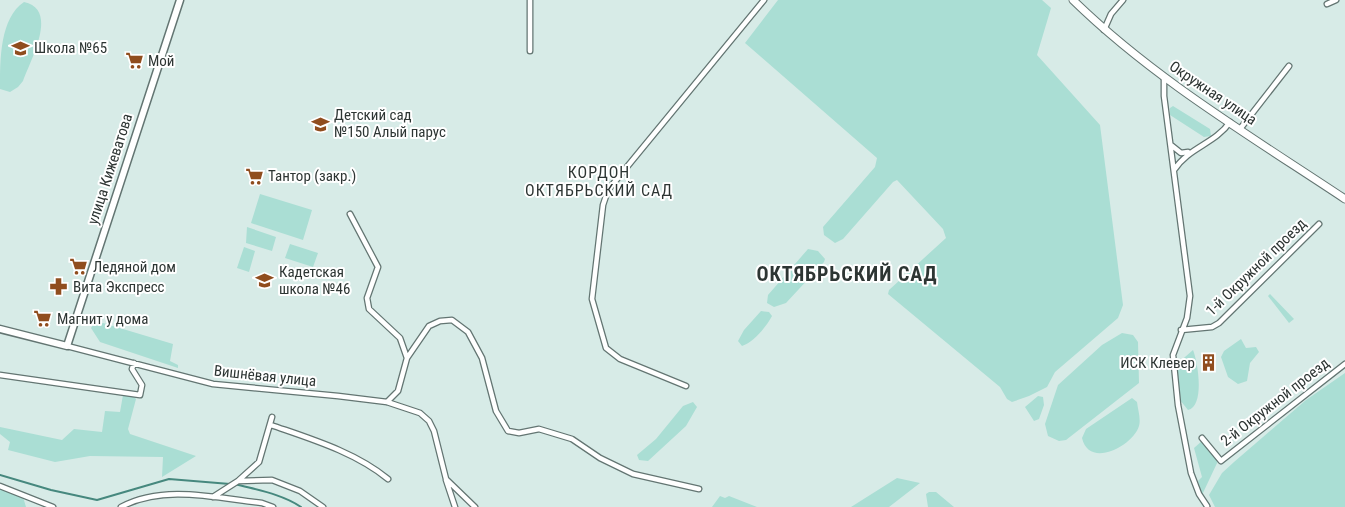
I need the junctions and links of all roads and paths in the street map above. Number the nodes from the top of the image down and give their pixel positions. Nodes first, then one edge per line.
1 (180, 0) edge
2 (530, 0) edge
3 (764, 0) edge
4 (1073, 0) edge
5 (1123, 0) edge
6 (1336, 0) edge
7 (1327, 4) dead end
8 (1104, 30) junction
9 (530, 51) dead end
10 (1289, 66) dead end
11 (1164, 77) junction
12 (1230, 122) junction
13 (1240, 129) junction
14 (1170, 144) junction
15 (1189, 152) junction
16 (1174, 170) junction
17 (1345, 199) edge
18 (350, 214) dead end
19 (1319, 224) dead end
20 (0, 329) edge
21 (1181, 330) junction
22 (67, 346) junction
23 (407, 358) junction
24 (134, 363) junction
25 (1345, 364) edge
26 (0, 375) edge
27 (686, 386) dead end
28 (387, 402) junction
29 (272, 418) dead end
30 (272, 425) junction
31 (1202, 438) dead end
32 (446, 478) junction
33 (388, 479) dead end
34 (238, 481) junction
35 (0, 486) edge
36 (699, 489) dead end
37 (213, 497) junction
38 (1208, 506) edge
39 (53, 507) edge
40 (121, 507) edge
41 (273, 507) edge
42 (323, 507) edge
43 (455, 507) edge
44 (475, 507) edge

1 - 22 main road, улица Кижеватова
2 - 9 street
3 - 27 street
4 - 8 main road, Окружная улица
5 - 8 street
6 - 7 street
8 - 11 main road, Окружная улица
10 - 13 street
11 - 12 main road, Окружная улица
11 - 14 street
12 - 13 main road, Окружная улица
12 - 15 street
13 - 17 main road, Окружная улица
14 - 15 street
14 - 16 street
15 - 16 street
16 - 21 street
18 - 23 street
19 - 21 street, 1-й Окружной проезд
20 - 22 main road, Вишнёвая улица
21 - 38 street
22 - 24 street, Вишнёвая улица
23 - 28 street
23 - 36 street
24 - 26 street
24 - 28 street, Вишнёвая улица
25 - 31 street, 2-й Окружной проезд
28 - 32 street, Вишнёвая улица
29 - 30 street
30 - 33 street
30 - 34 street
32 - 43 street, Вишнёвая улица
32 - 44 street
34 - 37 street
34 - 42 street
35 - 39 street
37 - 40 street
37 - 41 street

